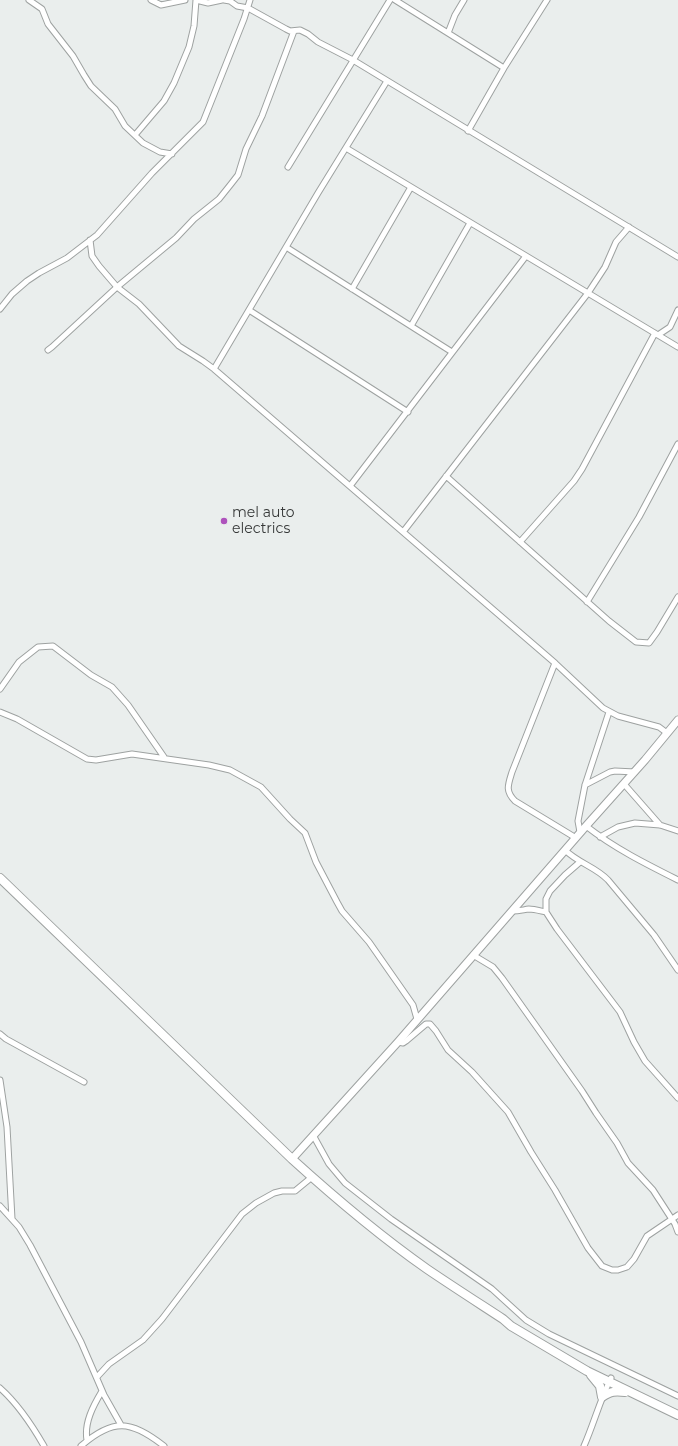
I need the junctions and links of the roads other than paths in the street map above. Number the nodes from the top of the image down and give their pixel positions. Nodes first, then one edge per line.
1 (29, 0) edge
2 (151, 0) edge
3 (185, 0) edge
4 (196, 0) edge
5 (223, 0) edge
6 (250, 0) edge
7 (390, 0) edge
8 (395, 0) edge
9 (464, 0) edge
10 (547, 0) edge
11 (248, 8) junction
12 (294, 31) junction
13 (448, 33) junction
14 (353, 60) junction
15 (504, 68) junction
16 (387, 81) junction
17 (468, 130) junction
18 (135, 135) junction
19 (346, 148) junction
20 (172, 154) junction
21 (288, 167) dead end
22 (411, 187) junction
23 (470, 223) junction
24 (629, 227) junction
25 (90, 240) junction
26 (286, 247) junction
27 (526, 256) junction
28 (678, 257) edge
29 (117, 287) junction
30 (352, 289) junction
31 (588, 294) junction
32 (0, 309) edge
33 (249, 310) junction
34 (678, 310) edge
35 (411, 326) junction
36 (657, 334) junction
37 (678, 347) edge
38 (48, 350) dead end
39 (452, 352) junction
40 (214, 370) junction
41 (408, 412) junction
42 (678, 444) edge
43 (446, 476) junction
44 (350, 486) junction
45 (403, 532) junction
46 (520, 542) junction
47 (678, 597) edge
48 (587, 602) junction
49 (555, 663) junction
50 (0, 689) edge
51 (0, 712) edge
52 (610, 712) junction
53 (678, 720) edge
54 (667, 733) junction
55 (164, 757) junction
56 (635, 772) junction
57 (624, 784) junction
58 (585, 785) junction
59 (660, 825) junction
60 (586, 826) junction
61 (678, 826) edge
62 (671, 828) junction
63 (678, 831) edge
64 (578, 835) junction
65 (600, 837) junction
66 (565, 850) junction
67 (580, 862) junction
68 (0, 878) edge
69 (678, 880) edge
70 (512, 911) junction
71 (546, 912) junction
72 (473, 955) junction
73 (678, 970) edge
74 (417, 1019) junction
75 (0, 1034) edge
76 (398, 1042) junction
77 (0, 1080) edge
78 (84, 1082) dead end
79 (678, 1098) edge
80 (314, 1135) junction
81 (292, 1160) junction
82 (312, 1177) junction
83 (0, 1206) edge
84 (678, 1215) edge
85 (12, 1219) junction
86 (672, 1220) junction
87 (678, 1232) edge
88 (502, 1319) junction
89 (586, 1371) junction
90 (97, 1377) junction
91 (610, 1380) junction
92 (0, 1388) edge
93 (102, 1391) junction
94 (630, 1392) junction
95 (678, 1396) edge
96 (602, 1397) junction
97 (678, 1411) edge
98 (678, 1415) edge
99 (121, 1425) junction
100 (87, 1440) junction
101 (44, 1446) edge
102 (81, 1446) edge
103 (164, 1446) edge
104 (584, 1446) edge

1 - 18 street
2 - 3 street
4 - 5 street
4 - 18 street
5 - 11 street
6 - 11 street
7 - 14 street
8 - 13 street
9 - 13 street
10 - 15 street
11 - 12 street
11 - 20 street
12 - 14 street
12 - 29 street
13 - 15 street
14 - 16 street
14 - 21 street
15 - 17 street
16 - 17 street
16 - 19 street
17 - 24 street
18 - 20 street
19 - 22 street
19 - 26 street
20 - 25 street
22 - 23 street
22 - 30 street
23 - 27 street
23 - 35 street
24 - 28 street
24 - 31 street
25 - 29 street
25 - 32 street
26 - 30 street
26 - 33 street
27 - 31 street
27 - 39 street
29 - 38 street
29 - 40 street
30 - 35 street
31 - 36 street
31 - 43 street
33 - 40 street
33 - 41 street
34 - 36 street
35 - 39 street
36 - 37 street
36 - 46 street
39 - 41 street
40 - 44 street
41 - 44 street
42 - 48 street
43 - 45 street
43 - 46 street
44 - 45 street
45 - 49 street
46 - 48 street
47 - 48 street
49 - 52 street
49 - 64 street
50 - 55 street
51 - 55 street
52 - 54 street
52 - 58 street
53 - 54 street
54 - 56 street
55 - 74 street
56 - 57 street
56 - 58 street
57 - 59 street
57 - 60 street
58 - 64 street
59 - 62 street
59 - 65 street
60 - 64 street
60 - 65 street
61 - 62 street
62 - 63 street
64 - 66 street
65 - 69 street
66 - 67 street
66 - 70 street
67 - 71 street
67 - 73 street
68 - 81 main road
70 - 71 street
70 - 72 street
71 - 79 street
72 - 74 street
72 - 86 street
74 - 76 street
75 - 78 street
76 - 80 street
76 - 86 street
77 - 85 street
80 - 81 street
80 - 95 street
81 - 82 main road
82 - 88 main road
82 - 90 street
83 - 85 street
84 - 86 street
85 - 90 street
86 - 87 street
88 - 89 main road
88 - 91 main road
89 - 91 main road
89 - 96 main road
90 - 93 street
91 - 94 main road
91 - 96 street
91 - 97 main road
92 - 101 street
93 - 99 street
93 - 100 street
94 - 96 main road
94 - 98 main road
96 - 104 street
99 - 100 street
99 - 103 street
100 - 102 street

